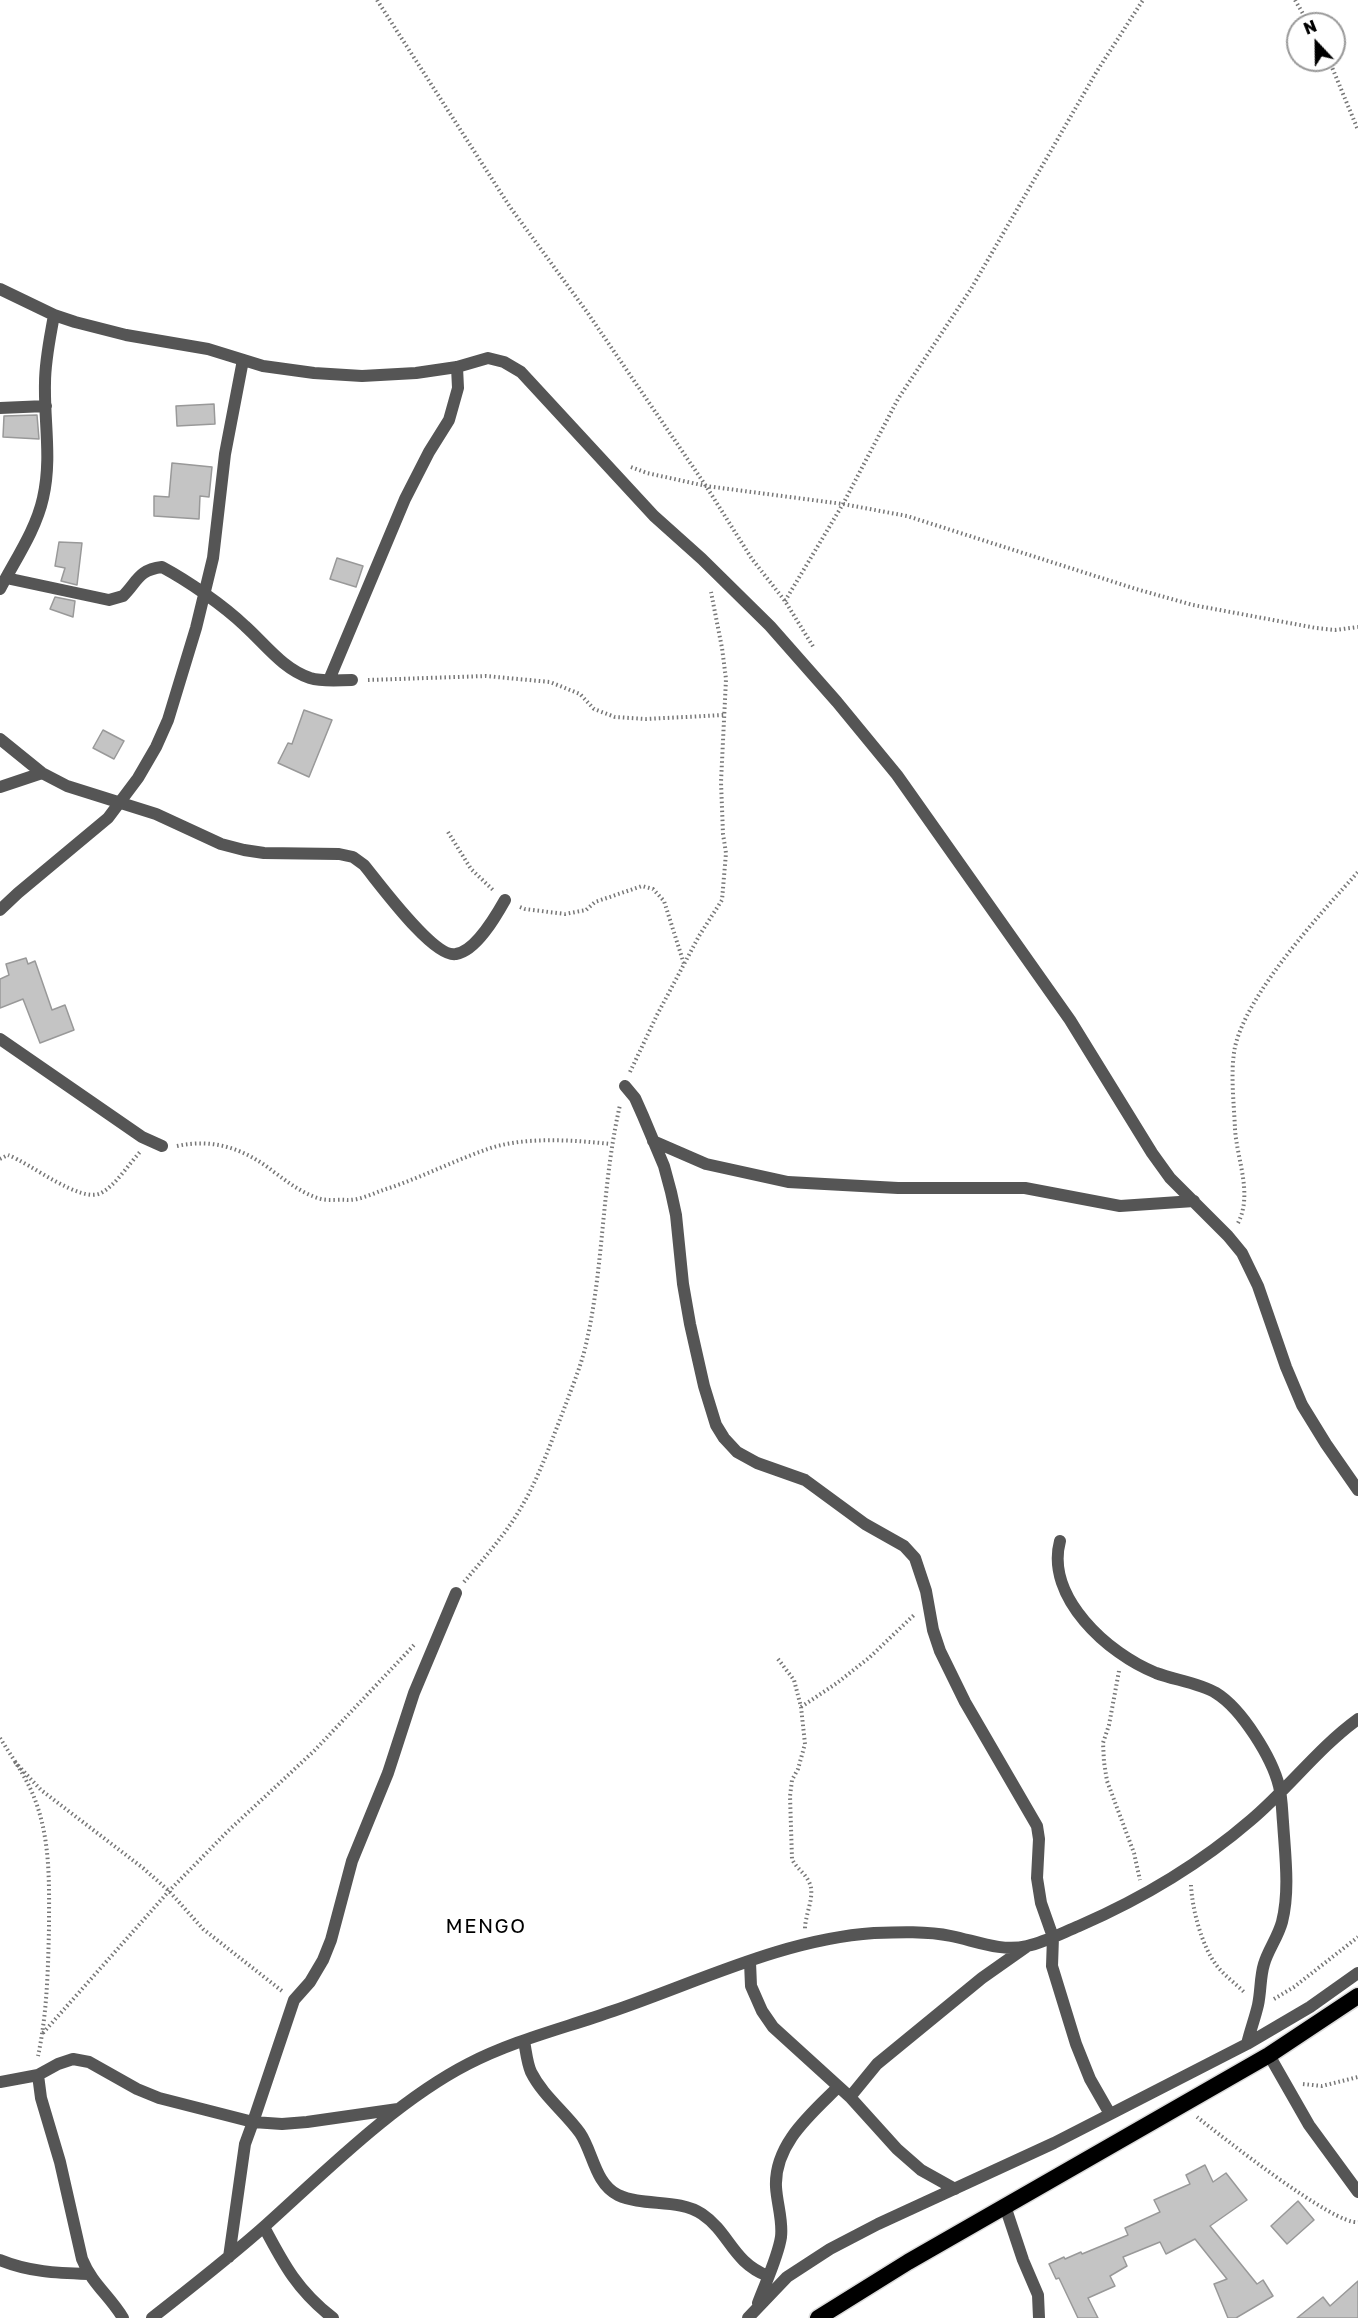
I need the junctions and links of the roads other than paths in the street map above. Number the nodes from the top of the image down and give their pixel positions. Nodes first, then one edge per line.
1 (0, 289) edge
2 (54, 315) junction
3 (243, 360) junction
4 (457, 367) junction
5 (46, 406) junction
6 (0, 408) edge
7 (3, 584) edge
8 (204, 595) junction
9 (329, 680) junction
10 (352, 680) road end
11 (0, 739) edge
12 (42, 773) junction
13 (0, 787) edge
14 (122, 801) junction
15 (505, 900) road end
16 (0, 910) edge
17 (0, 1039) edge
18 (625, 1086) road end
19 (653, 1141) junction
20 (156, 1143) road end
21 (1194, 1201) junction
22 (1358, 1490) edge
23 (1060, 1541) dead end
24 (456, 1593) road end
25 (1358, 1719) edge
26 (1280, 1792) junction
27 (1053, 1938) junction
28 (1026, 1947) junction
29 (750, 1962) junction
30 (1358, 1973) edge
31 (1358, 1996) edge
32 (524, 2041) junction
33 (1247, 2044) junction
34 (1269, 2055) junction
35 (38, 2074) junction
36 (0, 2082) edge
37 (838, 2087) junction
38 (850, 2097) junction
39 (400, 2109) junction
40 (1110, 2114) junction
41 (253, 2121) junction
42 (955, 2189) junction
43 (1358, 2192) edge
44 (1005, 2206) junction
45 (264, 2227) junction
46 (229, 2257) junction
47 (0, 2260) edge
48 (88, 2274) junction
49 (768, 2277) junction
50 (757, 2307) junction
51 (123, 2318) edge
52 (152, 2318) edge
53 (333, 2318) edge
54 (748, 2318) edge
55 (818, 2318) edge
56 (1040, 2318) edge

1 - 2 street
2 - 3 street
2 - 5 street
3 - 4 street
3 - 8 street
4 - 9 street
4 - 21 street
5 - 6 street
5 - 7 street
7 - 8 street
8 - 9 street
8 - 14 street
9 - 10 street
11 - 12 street
12 - 13 street
12 - 14 street
14 - 15 street
14 - 16 street
17 - 20 street
18 - 19 street
19 - 21 street
19 - 27 street
21 - 22 street
23 - 26 street
24 - 41 street
25 - 26 street
26 - 27 street
26 - 33 street
27 - 28 street
27 - 40 street
28 - 29 street
28 - 38 street
29 - 32 street
29 - 37 street
30 - 33 street
31 - 34 highway
32 - 39 street
32 - 49 street
33 - 40 street
34 - 43 street
34 - 44 highway
35 - 36 street
35 - 41 street
35 - 48 street
37 - 38 street
37 - 49 street
38 - 42 street
39 - 41 street
39 - 45 street
40 - 42 street
41 - 46 street
42 - 50 street
44 - 55 highway
44 - 56 street
45 - 46 street
45 - 53 street
46 - 52 street
47 - 48 street
48 - 51 street
49 - 50 street
50 - 54 street

